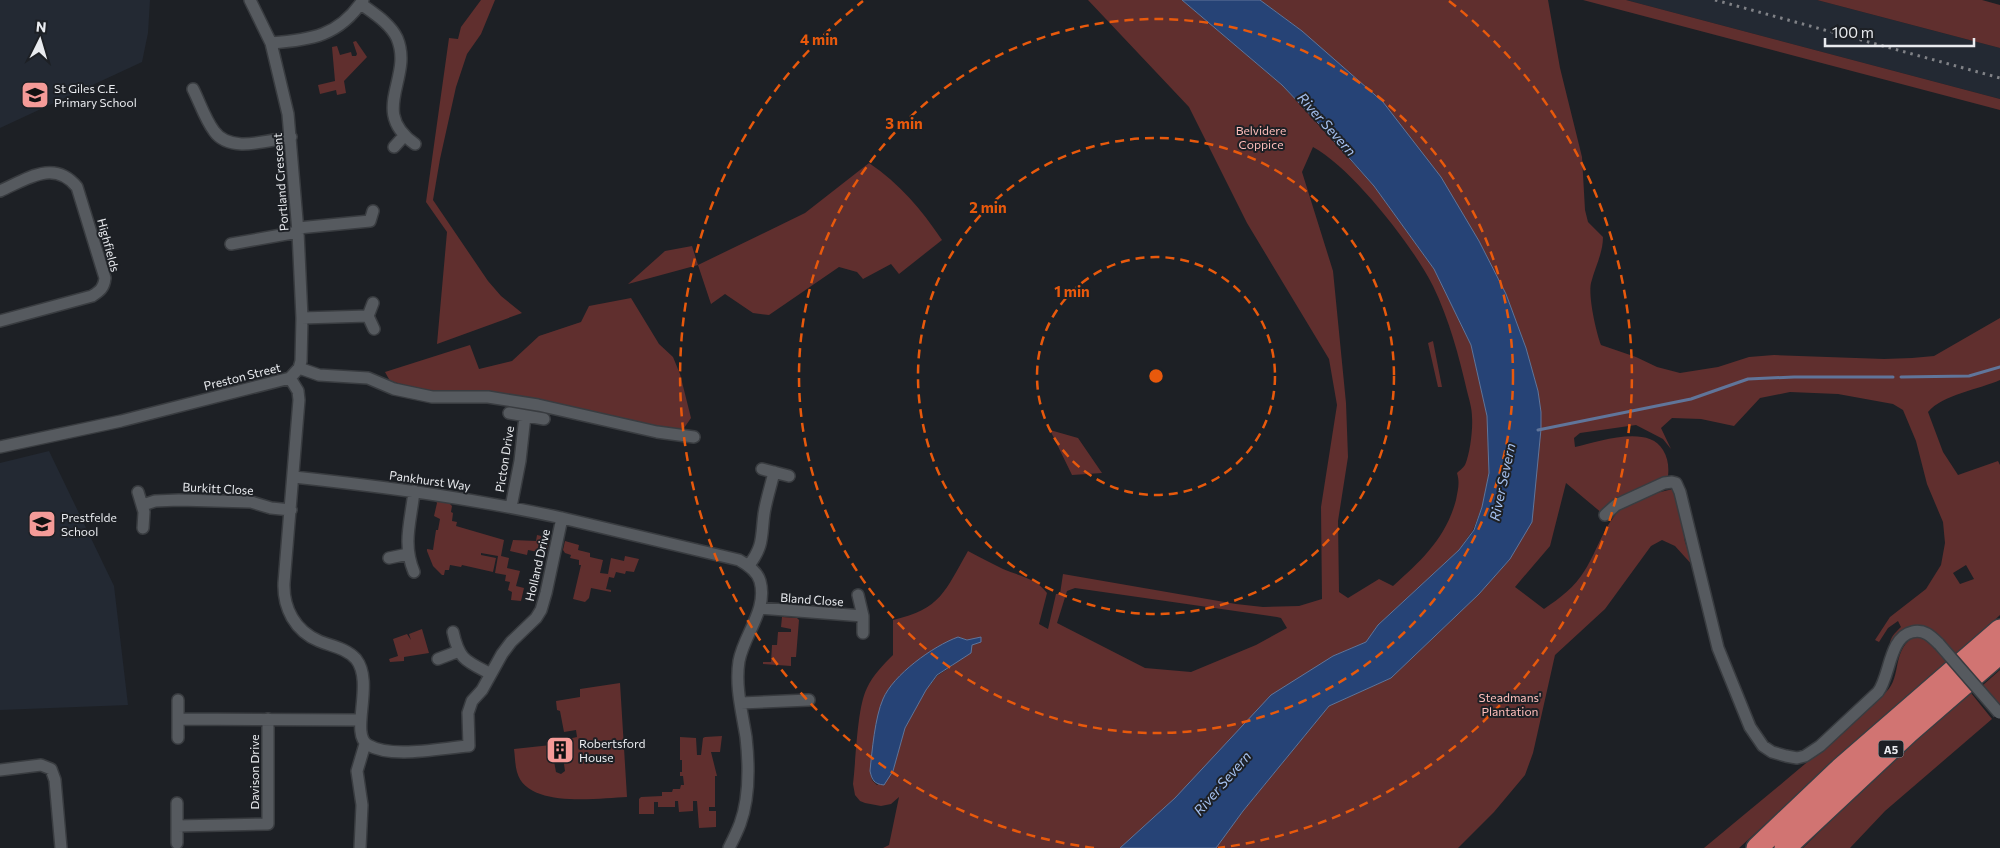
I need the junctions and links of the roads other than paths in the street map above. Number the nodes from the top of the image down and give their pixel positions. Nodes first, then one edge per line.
1 (250, 0) edge
2 (362, 2) edge
3 (271, 43) junction
4 (200, 94) dead end
5 (291, 136) junction
6 (404, 136) junction
7 (415, 144) dead end
8 (394, 147) dead end
9 (0, 191) edge
10 (373, 220) dead end
11 (298, 230) junction
12 (231, 244) dead end
13 (373, 303) dead end
14 (368, 316) junction
15 (302, 318) junction
16 (0, 321) edge
17 (374, 329) dead end
18 (299, 368) junction
19 (290, 378) junction
20 (510, 413) dead end
21 (526, 416) junction
22 (544, 419) dead end
23 (694, 437) dead end
24 (0, 446) edge
25 (762, 469) dead end
26 (774, 472) junction
27 (789, 476) dead end
28 (294, 478) junction
29 (414, 491) junction
30 (138, 492) dead end
31 (143, 506) junction
32 (511, 507) junction
33 (291, 510) junction
34 (1605, 515) dead end
35 (562, 518) junction
36 (142, 528) dead end
37 (408, 554) junction
38 (389, 558) dead end
39 (749, 565) junction
40 (414, 572) dead end
41 (858, 595) dead end
42 (760, 608) junction
43 (863, 616) junction
44 (2000, 630) edge
45 (453, 632) dead end
46 (863, 633) dead end
47 (459, 651) junction
48 (2000, 653) edge
49 (438, 659) dead end
50 (491, 674) junction
51 (178, 700) dead end
52 (809, 700) dead end
53 (740, 703) junction
54 (2000, 713) edge
55 (178, 719) junction
56 (268, 719) junction
57 (361, 720) junction
58 (178, 738) dead end
59 (365, 744) junction
60 (0, 770) edge
61 (177, 803) dead end
62 (177, 826) junction
63 (177, 843) dead end
64 (61, 848) edge
65 (360, 848) edge
66 (729, 848) edge
67 (1757, 848) edge
68 (1785, 848) edge

1 - 3 street, Portland Crescent
2 - 3 street
2 - 6 street
3 - 5 street, Portland Crescent
4 - 5 street
5 - 11 street, Portland Crescent
6 - 7 street
6 - 8 street
9 - 16 street, Highfields
10 - 11 street
11 - 12 street
11 - 15 street, Portland Crescent
13 - 14 street
14 - 15 street
14 - 17 street
15 - 18 street, Portland Crescent
18 - 19 street, Preston Street
18 - 23 street, Preston Street
19 - 24 street, Preston Street
19 - 28 street
20 - 21 street
21 - 22 street
21 - 32 street, Picton Drive
25 - 26 street
26 - 27 street
26 - 39 street
28 - 29 street, Pankhurst Way
28 - 33 street
29 - 32 street, Pankhurst Way
29 - 37 street
30 - 31 street
31 - 33 street, Burkitt Close
31 - 36 street
32 - 35 street, Pankhurst Way
33 - 57 street
34 - 54 street, bridge
35 - 39 street, Holland Drive
35 - 50 street, Holland Drive
37 - 38 street
37 - 40 street
39 - 42 street
41 - 43 street, Bland Close
42 - 43 street, Bland Close
42 - 53 street
43 - 46 street, Bland Close
44 - 67 highway, A5
45 - 47 street
47 - 49 street
47 - 50 street
48 - 68 highway, A5
50 - 59 street, Holland Drive
51 - 55 street
52 - 53 street
53 - 66 street
55 - 56 street, Davison Drive
55 - 58 street
56 - 57 street, Davison Drive
56 - 62 street, Davison Drive
57 - 59 street
59 - 65 street
60 - 64 street
61 - 62 street
62 - 63 street

